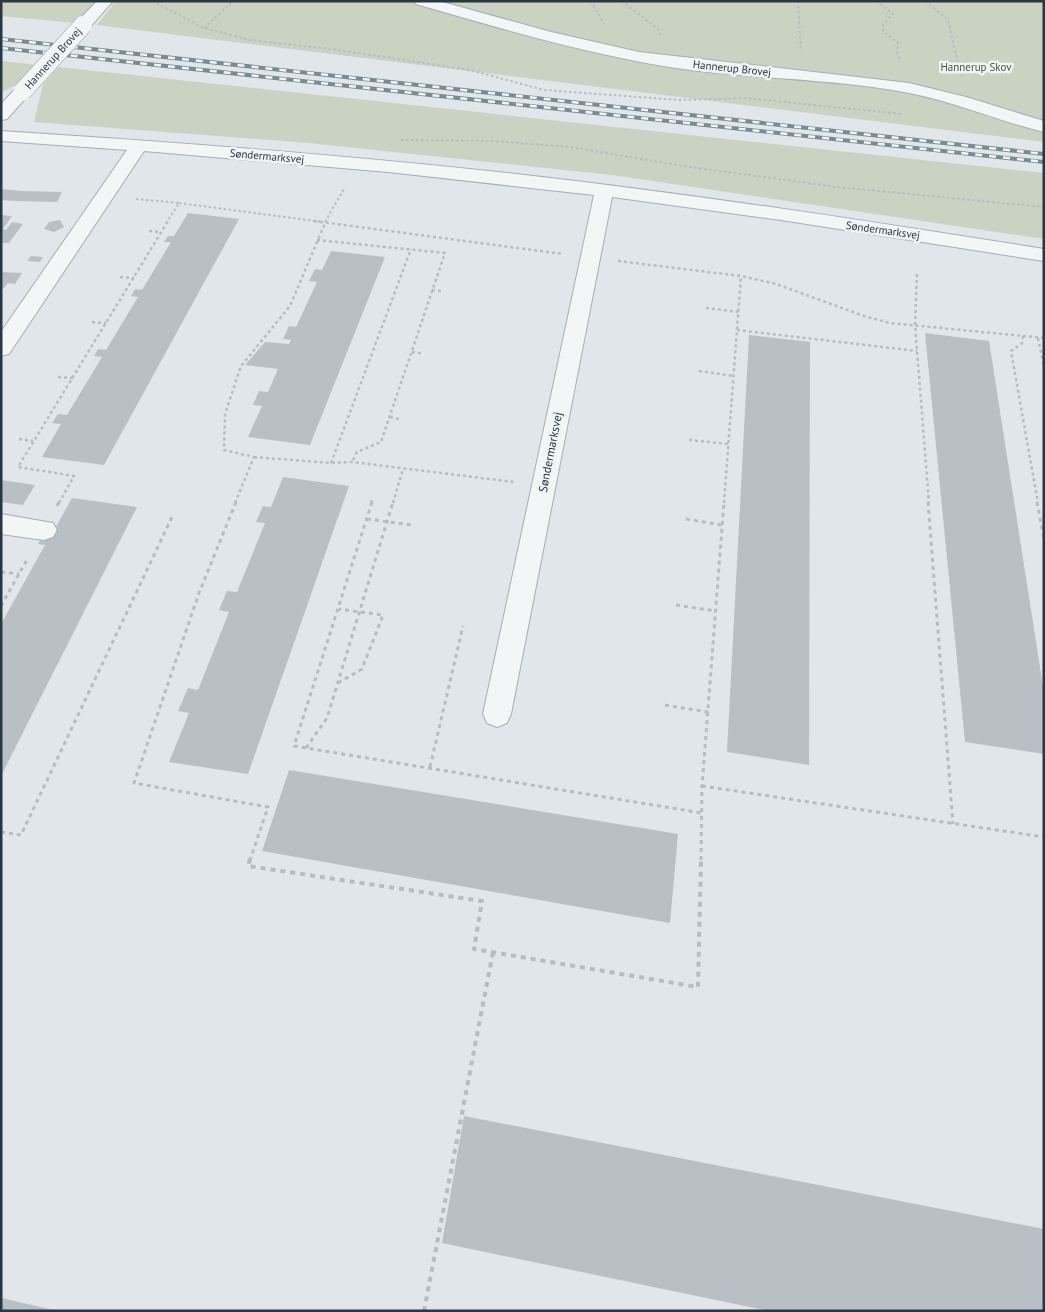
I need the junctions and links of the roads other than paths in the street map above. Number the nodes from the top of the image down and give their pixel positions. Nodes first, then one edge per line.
1 (106, 1) edge
2 (421, 1) edge
3 (1, 115) edge
4 (1044, 126) edge
5 (1, 136) edge
6 (139, 145) junction
7 (604, 191) junction
8 (1044, 255) edge
9 (1, 349) edge
10 (1, 524) edge
11 (44, 530) road end
12 (496, 714) dead end

1 - 3 street, Hannerup Brovej, bridge
2 - 4 street, Hannerup Brovej
5 - 6 street, Søndermarksvej
6 - 7 street, Søndermarksvej
6 - 9 street
7 - 8 street, Søndermarksvej
7 - 12 street, Søndermarksvej
10 - 11 street

